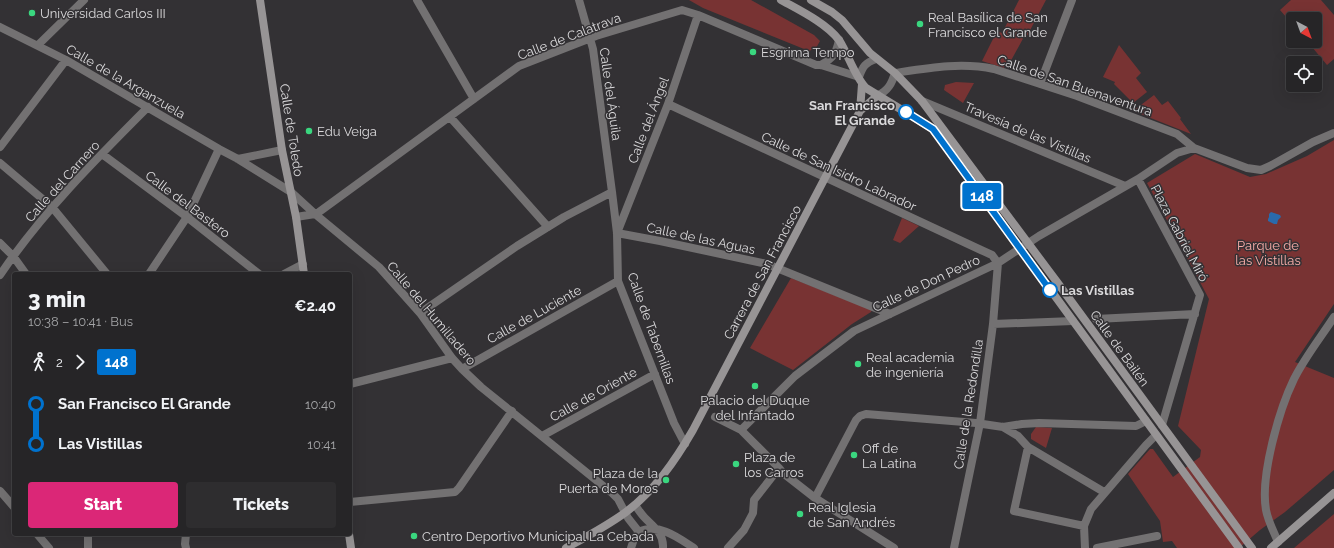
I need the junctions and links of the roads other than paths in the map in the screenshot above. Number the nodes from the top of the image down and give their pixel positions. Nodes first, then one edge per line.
1 (84, 0) edge
2 (260, 0) edge
3 (417, 0) edge
4 (579, 0) edge
5 (781, 0) edge
6 (811, 0) edge
7 (1072, 0) edge
8 (698, 15) junction
9 (0, 27) edge
10 (590, 38) junction
11 (838, 40) junction
12 (38, 45) junction
13 (876, 59) junction
14 (66, 60) junction
15 (821, 65) junction
16 (895, 73) junction
17 (860, 80) junction
18 (1040, 84) junction
19 (878, 95) junction
20 (474, 99) junction
21 (922, 101) junction
22 (668, 104) junction
23 (148, 107) junction
24 (860, 111) junction
25 (450, 117) junction
26 (936, 126) junction
27 (1334, 133) edge
28 (0, 146) edge
29 (1194, 148) junction
30 (219, 149) junction
31 (282, 150) junction
32 (102, 154) junction
33 (238, 159) junction
34 (0, 163) edge
35 (825, 178) junction
36 (1138, 179) junction
37 (1125, 186) junction
38 (291, 192) junction
39 (612, 192) junction
40 (52, 207) junction
41 (315, 214) junction
42 (187, 217) junction
43 (296, 217) junction
44 (548, 227) junction
45 (617, 233) junction
46 (0, 243) edge
47 (1028, 243) junction
48 (1020, 249) junction
49 (13, 256) junction
50 (998, 263) junction
51 (303, 264) junction
52 (779, 268) junction
53 (25, 272) edge
54 (105, 272) edge
55 (150, 272) edge
56 (256, 272) edge
57 (288, 272) edge
58 (304, 272) edge
59 (0, 275) edge
60 (618, 281) junction
61 (420, 313) junction
62 (890, 314) junction
63 (1195, 314) junction
64 (1334, 317) edge
65 (1096, 319) dead end
66 (1073, 321) junction
67 (993, 324) junction
68 (452, 358) junction
69 (462, 369) junction
70 (655, 374) junction
71 (352, 383) edge
72 (512, 411) junction
73 (715, 417) dead end
74 (1146, 420) junction
75 (980, 423) junction
76 (1162, 425) junction
77 (1003, 428) junction
78 (741, 430) junction
79 (1156, 435) junction
80 (542, 436) junction
81 (685, 444) junction
82 (1028, 447) junction
83 (781, 470) junction
84 (0, 491) edge
85 (1104, 492) junction
86 (1334, 493) edge
87 (816, 495) junction
88 (352, 502) edge
89 (12, 505) edge
90 (634, 505) junction
91 (626, 512) junction
92 (1084, 526) junction
93 (658, 530) junction
94 (639, 532) junction
95 (39, 536) edge
96 (88, 536) edge
97 (186, 536) edge
98 (349, 536) edge
99 (1157, 536) dead end
100 (1278, 542) junction
101 (49, 548) edge
102 (88, 548) edge
103 (186, 548) edge
104 (351, 548) edge
105 (566, 548) edge
106 (631, 548) edge
107 (663, 548) edge
108 (694, 548) edge
109 (728, 548) edge
110 (894, 548) edge
111 (954, 548) edge
112 (1085, 548) edge
113 (1097, 548) edge
114 (1239, 548) edge
115 (1252, 548) edge
116 (1271, 548) edge

1 - 12 street
2 - 31 main road, Calle de Toledo
3 - 20 street
4 - 10 street, Calle del Águila
5 - 11 main road
6 - 13 main road
7 - 18 street
8 - 10 street, Calle de Calatrava
8 - 15 street, Calle de Calatrava
8 - 22 street, Calle del Ángel
9 - 12 street, Calle de la Arganzuela
10 - 20 street, Calle de Calatrava
10 - 39 street, Calle del Águila
11 - 15 street
11 - 17 main road
12 - 14 street, Calle de la Arganzuela
13 - 16 main road
13 - 17 street
14 - 23 street, Calle de la Arganzuela
14 - 28 street
15 - 17 street, Calle de Calatrava
16 - 18 street, Calle de San Buenaventura
16 - 19 street
16 - 21 main road
17 - 19 main road
17 - 24 main road, Carrera de San Francisco
18 - 29 street, Calle de San Buenaventura
19 - 24 main road, Carrera de San Francisco
19 - 26 main road
20 - 25 street, Calle de Calatrava
21 - 26 main road
21 - 37 street, Travesía de las Vistillas
22 - 35 street, Calle de San Isidro Labrador
22 - 45 street, Calle del Ángel
23 - 30 street, Calle de la Arganzuela
23 - 32 street, Calle del Carnero
24 - 35 main road, Carrera de San Francisco
25 - 41 street, Calle de Calatrava
25 - 44 street
26 - 47 main road, Calle de Bailén
26 - 48 main road, Calle de Bailén
27 - 29 street, Calle de San Buenaventura
29 - 36 street, Plaza Gabriel Miró
30 - 33 street, Calle de la Arganzuela
30 - 42 street
31 - 33 street
31 - 38 main road, Calle de Toledo
32 - 40 street, Calle del Carnero
32 - 42 street, Calle del Bastero
33 - 38 street, Calle de la Arganzuela
34 - 40 street
35 - 50 street, Calle de San Isidro Labrador
35 - 52 main road, Carrera de San Francisco
36 - 37 street, Calle de Don Pedro
36 - 63 street, Plaza Gabriel Miró
37 - 47 street, Calle de Don Pedro
38 - 41 street, Calle del Humilladero
38 - 43 main road, Calle de Toledo
39 - 44 street
39 - 45 street, Calle de Tabernillas
40 - 49 street, Calle del Carnero
40 - 54 street
41 - 43 street, Calle de Calatrava
41 - 61 street, Calle del Humilladero
42 - 55 street
42 - 56 street, Calle del Bastero
43 - 51 main road, Calle de Toledo
44 - 61 street
45 - 52 street, Calle de las Aguas
45 - 60 street, Calle de Tabernillas
46 - 49 street
47 - 48 street, Calle de Don Pedro
47 - 76 main road, Calle de Bailén
48 - 50 street, Calle de Don Pedro
48 - 66 main road, Calle de Bailén
49 - 53 street
49 - 59 street, Calle del Carnero
50 - 62 street, Calle de Don Pedro
50 - 67 street, Calle de la Redondilla
51 - 57 street
51 - 58 main road, Calle de Toledo
52 - 62 street, Calle de las Aguas
52 - 81 main road, Carrera de San Francisco
60 - 69 street, Calle de Luciente
60 - 70 street, Calle de Tabernillas
61 - 68 street, Calle del Humilladero
62 - 78 street, Calle de Don Pedro
63 - 65 street
63 - 76 street, Plaza Gabriel Miró
64 - 100 street
66 - 67 street
66 - 74 main road, Calle de Bailén
67 - 75 street, Calle de la Redondilla
68 - 69 street, Calle del Humilladero
68 - 71 street
69 - 72 street, Calle del Humilladero
70 - 80 street, Calle de Oriente
70 - 81 street, Calle de Tabernillas
72 - 80 street, Calle del Humilladero
72 - 88 street
73 - 78 street
74 - 77 street
74 - 79 main road, Calle de Bailén
75 - 77 street
75 - 87 street
75 - 111 street, Calle de la Redondilla
76 - 115 main road, Calle de Bailén
77 - 82 street
78 - 83 street
79 - 85 street
79 - 114 main road, Calle de Bailén
80 - 91 street, Calle del Humilladero
81 - 90 main road
82 - 85 street
82 - 92 street
83 - 87 street
83 - 109 street
84 - 89 street
85 - 92 street
86 - 100 main road
87 - 110 street
90 - 91 main road
90 - 93 street
91 - 94 street, Calle del Humilladero
91 - 105 main road
92 - 112 street
93 - 94 street
93 - 107 street
93 - 108 street
94 - 106 street
95 - 101 street
96 - 102 street
97 - 103 street
98 - 104 main road
99 - 113 street
100 - 116 main road

